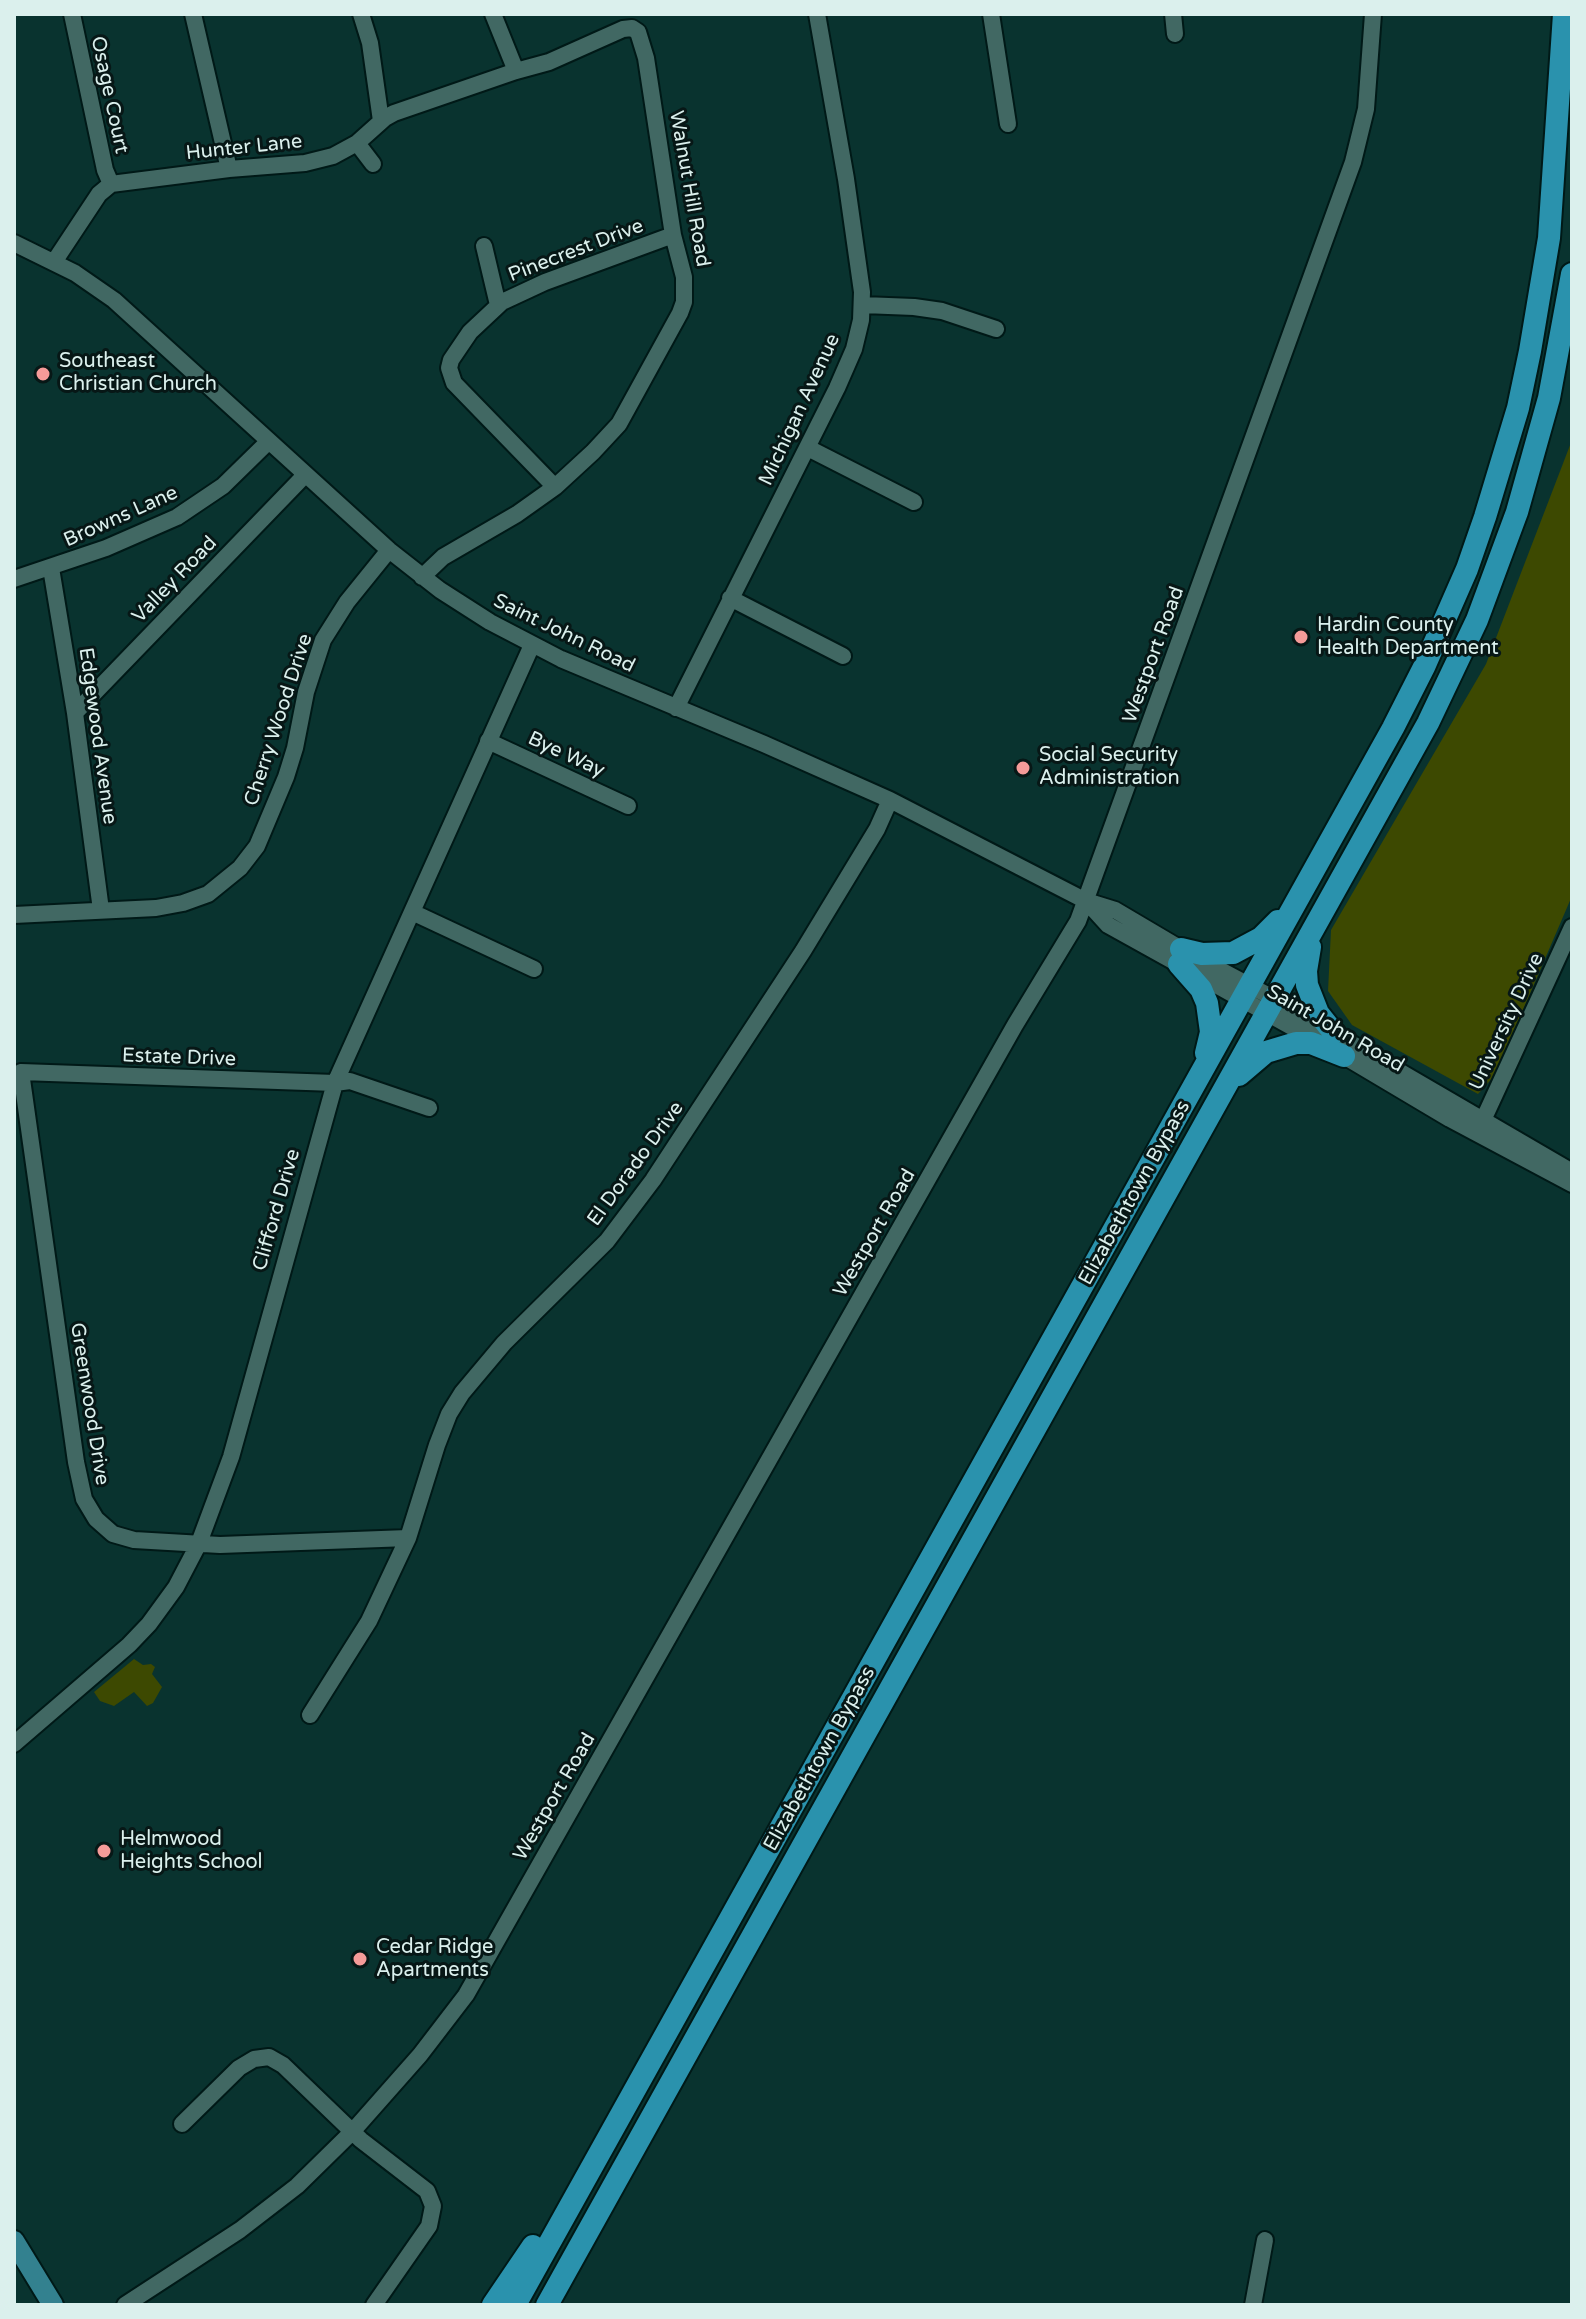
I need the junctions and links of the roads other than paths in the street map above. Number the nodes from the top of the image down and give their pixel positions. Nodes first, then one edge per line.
1 (72, 14) edge
2 (193, 14) edge
3 (361, 14) edge
4 (493, 14) edge
5 (817, 14) edge
6 (991, 14) edge
7 (1173, 14) edge
8 (1373, 14) edge
9 (1564, 14) edge
10 (638, 32) joint
11 (1175, 34) dead end
12 (516, 71) junction
13 (381, 121) junction
14 (1008, 124) dead end
15 (357, 143) junction
16 (373, 164) dead end
17 (229, 169) junction
18 (111, 184) junction
19 (673, 235) junction
20 (14, 243) edge
21 (484, 246) dead end
22 (54, 262) junction
23 (1572, 274) edge
24 (498, 305) junction
25 (863, 305) junction
26 (996, 329) dead end
27 (269, 441) junction
28 (808, 448) junction
29 (305, 475) junction
30 (555, 487) junction
31 (914, 502) dead end
32 (389, 550) junction
33 (51, 568) junction
34 (422, 577) junction
35 (14, 579) edge
36 (730, 598) junction
37 (532, 645) junction
38 (843, 656) dead end
39 (676, 708) junction
40 (75, 713) junction
41 (488, 741) junction
42 (890, 800) junction
43 (628, 806) dead end
44 (1306, 885) junction
45 (1330, 899) junction
46 (1086, 901) junction
47 (101, 910) junction
48 (412, 912) junction
49 (14, 915) edge
50 (1572, 927) edge
51 (1180, 956) junction
52 (534, 969) dead end
53 (1246, 992) junction
54 (1271, 1006) junction
55 (1334, 1033) junction
56 (1344, 1056) junction
57 (21, 1072) joint
58 (1197, 1081) junction
59 (335, 1083) junction
60 (1222, 1094) junction
61 (429, 1108) dead end
62 (1481, 1126) junction
63 (1572, 1172) edge
64 (1572, 1184) edge
65 (408, 1538) junction
66 (199, 1543) junction
67 (310, 1715) dead end
68 (14, 1744) edge
69 (655, 2111) junction
70 (182, 2124) dead end
71 (352, 2132) junction
72 (605, 2143) junction
73 (1265, 2240) dead end
74 (14, 2241) edge
75 (53, 2305) edge
76 (125, 2305) edge
77 (374, 2305) edge
78 (493, 2305) edge
79 (515, 2305) edge
80 (547, 2305) edge
81 (558, 2305) edge
82 (1253, 2305) edge

1 - 18 street, Osage Court
2 - 17 street
3 - 13 street
4 - 12 street
5 - 25 street, Michigan Avenue
6 - 14 street
7 - 11 street
8 - 46 street, Westport Road
9 - 44 highway, Elizabethtown Bypass
10 - 12 street, Hunter Lane
10 - 19 street, Walnut Hill Road
12 - 13 street, Hunter Lane
13 - 15 street, Hunter Lane
15 - 16 street
15 - 17 street, Hunter Lane
17 - 18 street, Hunter Lane
18 - 22 street
19 - 24 street, Pinecrest Drive
19 - 30 street, Walnut Hill Road
20 - 22 street, Saint John Road
21 - 24 street
22 - 27 street, Saint John Road
23 - 45 highway, Elizabethtown Bypass
24 - 30 street, Pinecrest Drive
25 - 26 street
25 - 28 street, Michigan Avenue
27 - 29 street, Saint John Road
27 - 33 street, Browns Lane
28 - 31 street
28 - 36 street, Michigan Avenue
29 - 32 street, Saint John Road
29 - 40 street, Valley Road
30 - 34 street, Walnut Hill Road
32 - 34 street, Saint John Road
32 - 47 street, Cherry Wood Drive
33 - 35 street, Browns Lane
33 - 40 street, Edgewood Avenue
34 - 37 street, Saint John Road
36 - 38 street
36 - 39 street, Michigan Avenue
37 - 39 street, Saint John Road
37 - 41 street, Clifford Drive
39 - 42 street, Saint John Road
40 - 47 street, Edgewood Avenue
41 - 43 street, Bye Way
41 - 48 street, Clifford Drive
42 - 46 street, Saint John Road
42 - 65 street, El Dorado Drive
44 - 51 highway
44 - 53 highway, Elizabethtown Bypass
45 - 54 highway, Elizabethtown Bypass
45 - 55 highway
46 - 51 street, Saint John Road
46 - 71 street, Westport Road
47 - 49 street, Cherry Wood Drive
48 - 52 street
48 - 59 street, Clifford Drive
50 - 62 street, University Drive
51 - 53 street, Saint John Road
51 - 58 highway
53 - 54 street, Saint John Road
53 - 58 highway, Elizabethtown Bypass
54 - 55 street, Saint John Road
54 - 56 street, Saint John Road
54 - 60 highway, Elizabethtown Bypass
55 - 62 street, Saint John Road
56 - 60 highway
56 - 62 street, Saint John Road
57 - 59 street, Estate Drive
57 - 66 street, Greenwood Drive
58 - 72 highway, Elizabethtown Bypass
59 - 61 street, Estate Drive
59 - 66 street, Clifford Drive
60 - 69 highway, Elizabethtown Bypass
62 - 63 street, Saint John Road
62 - 64 street, Saint John Road
65 - 66 street, Greenwood Drive
65 - 67 street, El Dorado Drive
66 - 68 street, Clifford Drive
69 - 80 highway, Elizabethtown Bypass
69 - 81 highway
70 - 71 street
71 - 76 street, Westport Road
71 - 77 street
72 - 78 highway
72 - 79 highway, Elizabethtown Bypass
73 - 82 street
74 - 75 main road

